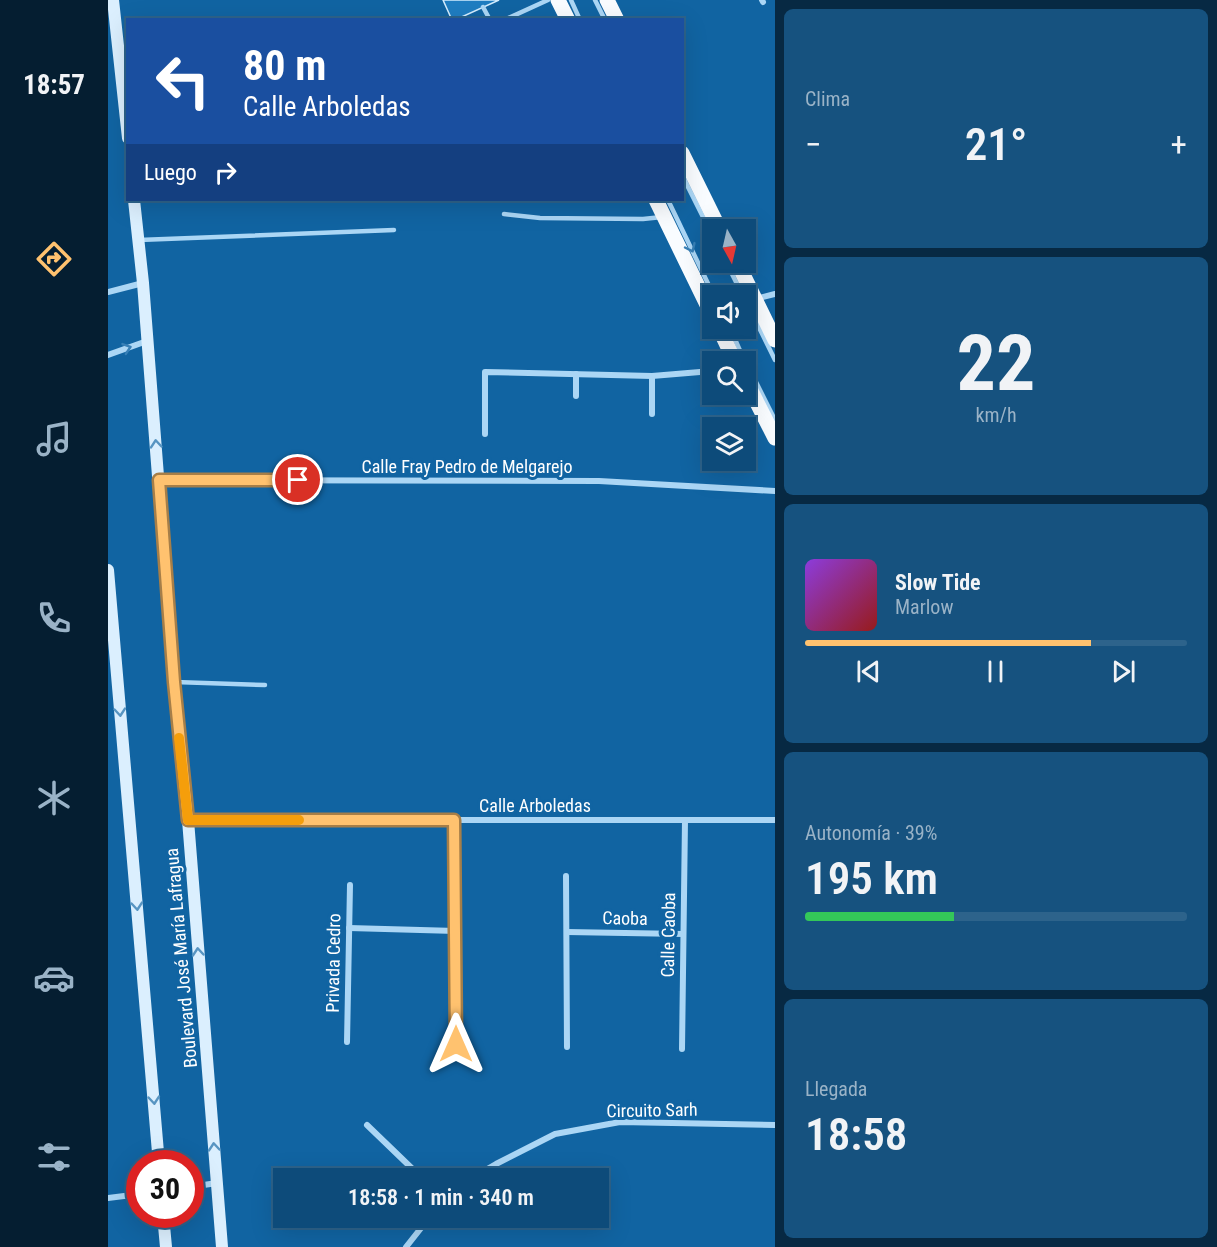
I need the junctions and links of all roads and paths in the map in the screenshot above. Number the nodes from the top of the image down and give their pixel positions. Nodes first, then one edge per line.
1 (113, 0) edge
2 (548, 0) edge
3 (558, 0) edge
4 (571, 0) edge
5 (595, 0) edge
6 (607, 0) edge
7 (483, 7) dead end
8 (489, 18) edge
9 (508, 18) edge
10 (567, 18) edge
11 (579, 18) edge
12 (604, 18) edge
13 (616, 18) edge
14 (125, 98) edge
15 (684, 157) edge
16 (684, 179) edge
17 (134, 201) edge
18 (657, 201) edge
19 (668, 201) edge
20 (504, 214) dead end
21 (665, 217) junction
22 (704, 219) edge
23 (715, 219) edge
24 (394, 230) dead end
25 (138, 240) junction
26 (143, 283) junction
27 (709, 285) edge
28 (108, 292) edge
29 (702, 294) edge
30 (774, 294) edge
31 (756, 297) edge
32 (756, 312) edge
33 (756, 318) edge
34 (774, 340) edge
35 (147, 341) junction
36 (108, 355) edge
37 (774, 360) edge
38 (702, 372) edge
39 (576, 374) junction
40 (652, 376) junction
41 (756, 383) edge
42 (576, 396) dead end
43 (756, 401) edge
44 (652, 414) dead end
45 (774, 420) edge
46 (485, 434) dead end
47 (774, 438) edge
48 (159, 480) junction
49 (774, 491) edge
50 (108, 570) edge
51 (174, 682) junction
52 (266, 685) dead end
53 (188, 820) junction
54 (454, 820) junction
55 (685, 820) junction
56 (774, 820) edge
57 (566, 876) dead end
58 (350, 885) dead end
59 (349, 928) junction
60 (456, 930) junction
61 (567, 932) junction
62 (683, 934) junction
63 (347, 1042) dead end
64 (456, 1044) dead end
65 (567, 1047) dead end
66 (682, 1049) dead end
67 (367, 1125) dead end
68 (774, 1125) edge
69 (158, 1150) edge
70 (412, 1168) edge
71 (489, 1168) edge
72 (217, 1183) junction
73 (204, 1185) edge
74 (126, 1196) edge
75 (108, 1198) edge
76 (164, 1228) edge
77 (421, 1228) edge
78 (166, 1247) edge
79 (222, 1247) edge
80 (406, 1247) edge

1 - 14 main road
2 - 9 lane
3 - 10 main road
4 - 11 lane
5 - 12 lane
6 - 13 main road
7 - 8 lane
15 - 23 main road
16 - 22 lane
17 - 25 main road, Boulevard José María Lafragua
18 - 21 main road
19 -> 27 lane
20 - 21 lane
21 - 29 main road
24 - 25 lane
25 - 26 main road, Boulevard José María Lafragua
26 - 28 street
26 - 35 main road, Boulevard José María Lafragua
30 - 31 street
32 - 34 main road
33 - 37 lane
36 -> 35 street
48 -> 35 main road, Boulevard José María Lafragua
38 - 40 street
39 - 40 street
39 - 42 street
39 - 46 street
40 - 44 street
41 - 45 lane
43 - 47 main road
48 - 49 street, Calle Fray Pedro de Melgarejo
48 - 51 main road, Boulevard José María Lafragua
50 -> 69 main road
51 - 52 lane
51 - 53 main road, Boulevard José María Lafragua
53 - 54 street, Calle Arboledas
72 -> 53 main road, Boulevard José María Lafragua
54 - 55 street, Calle Arboledas
54 - 60 street
55 - 56 street, Calle Arboledas
55 - 62 street, Calle Caoba
57 - 61 street
58 - 59 street, Privada Cedro
59 - 60 street
59 - 63 street, Privada Cedro
60 - 64 street
61 - 62 street, Caoba
61 - 65 street
62 - 66 street, Calle Caoba
67 - 70 street
68 - 71 street, Circuito Sarh
72 - 73 street
72 - 79 main road, Boulevard José María Lafragua
74 - 75 street
76 - 78 main road
77 - 80 street

